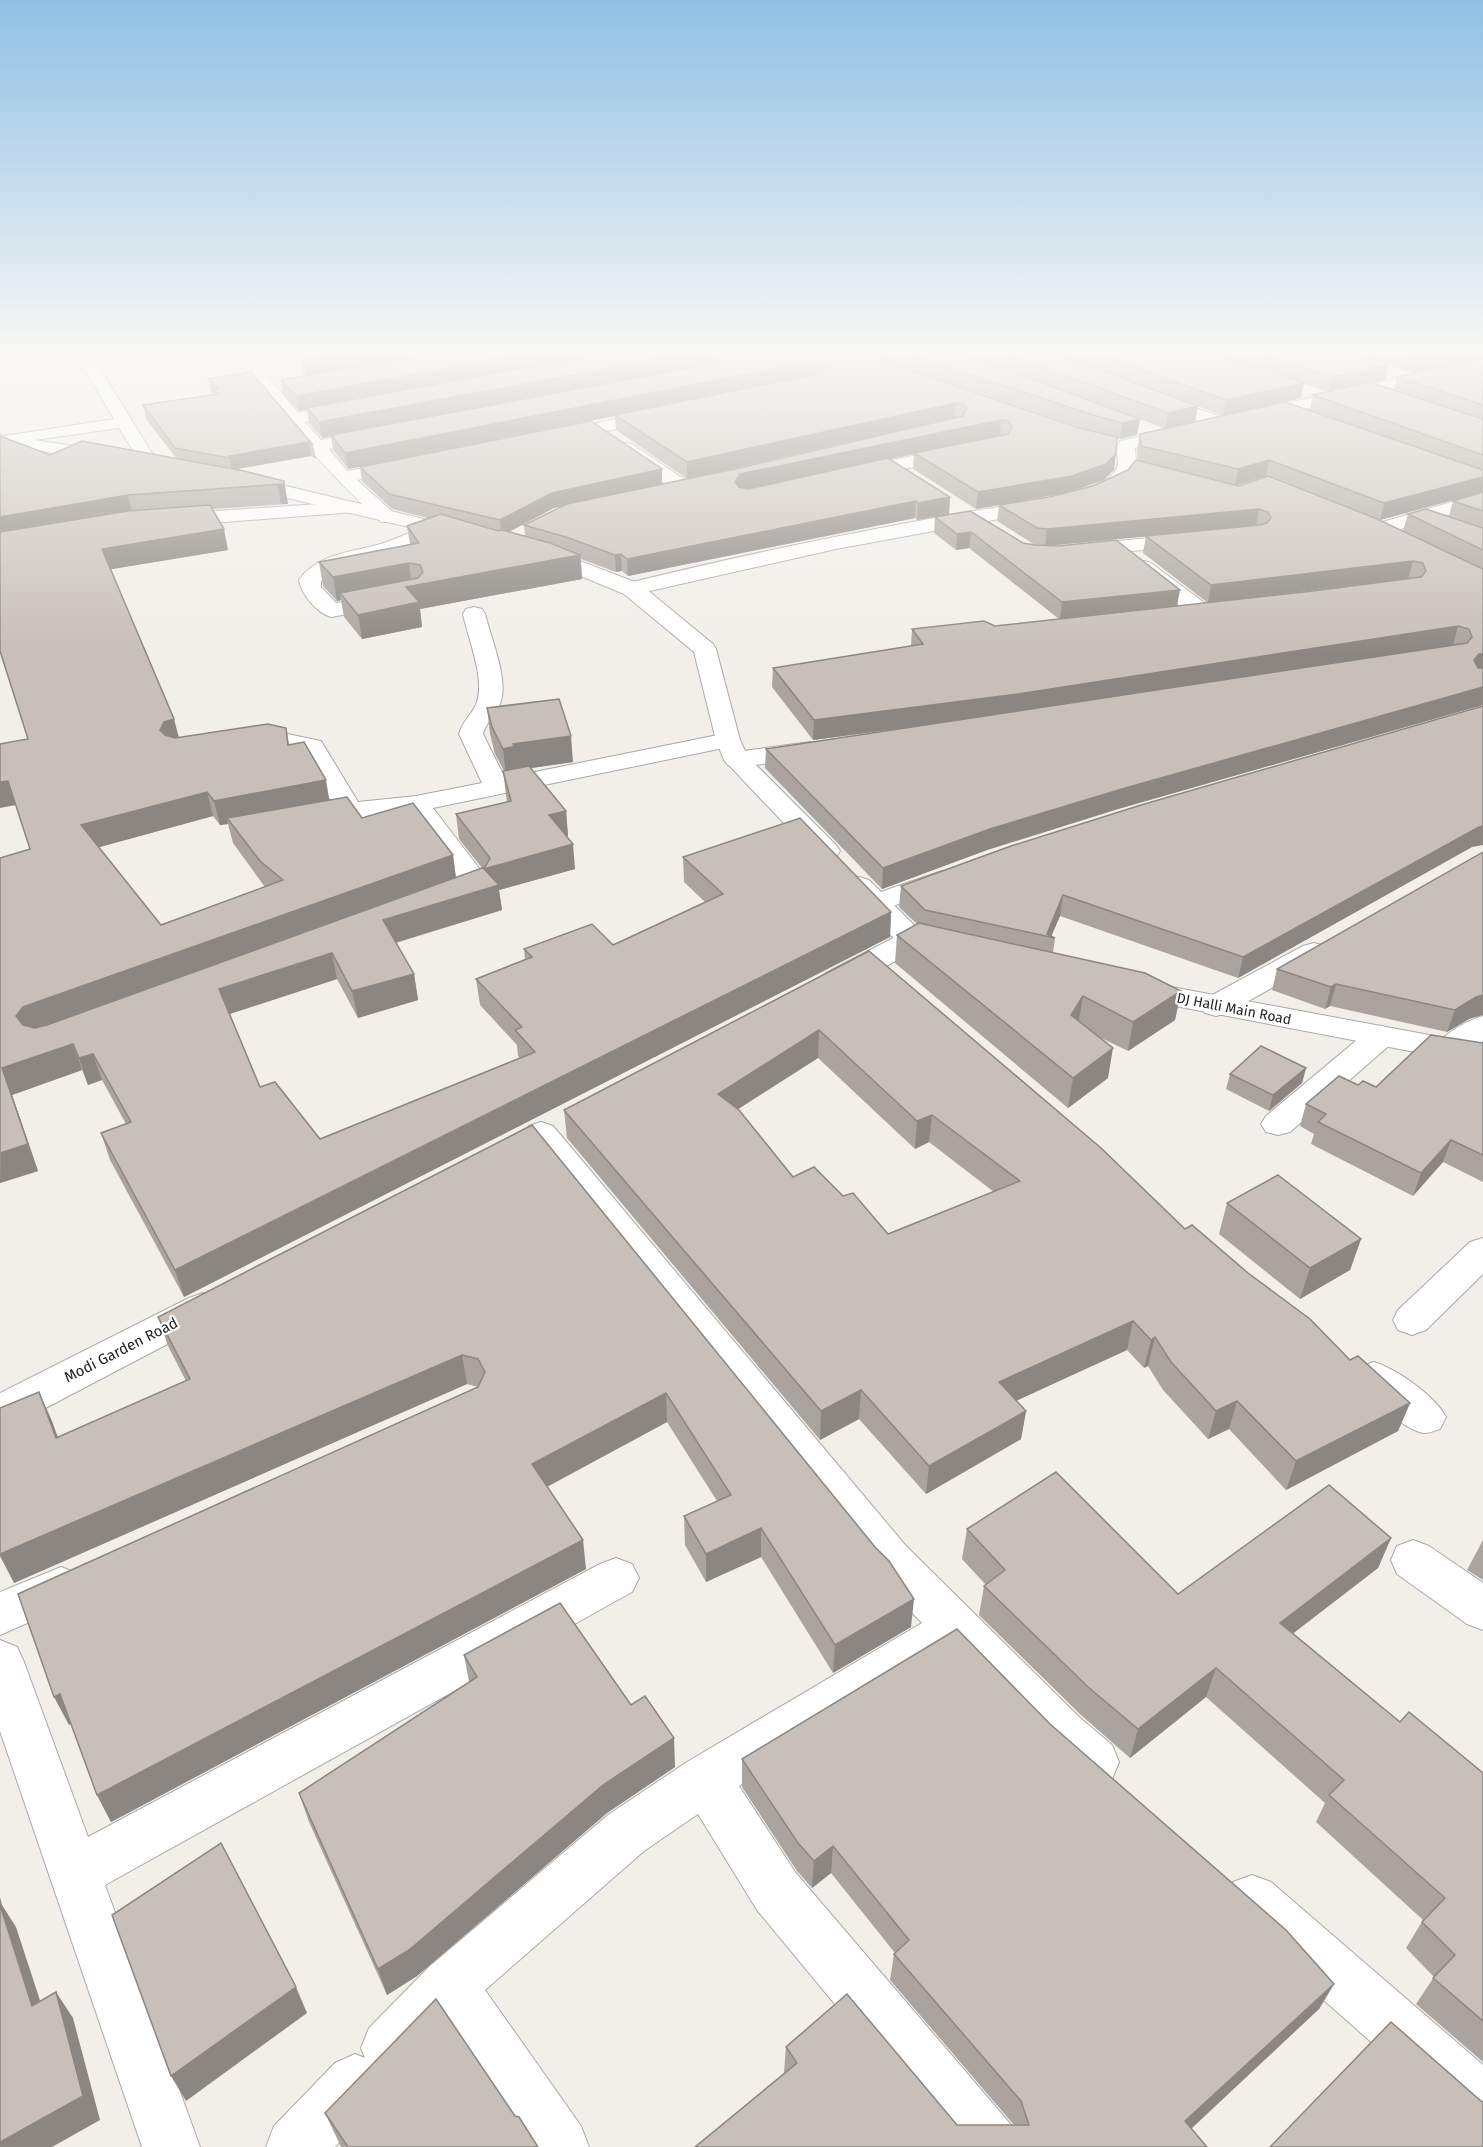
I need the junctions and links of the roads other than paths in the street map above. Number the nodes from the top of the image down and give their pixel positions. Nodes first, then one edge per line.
1 (73, 452) edge
2 (149, 452) edge
3 (322, 452) edge
4 (632, 452) edge
5 (954, 452) edge
6 (1114, 452) edge
7 (1126, 452) edge
8 (424, 462) edge
9 (890, 466) junction
10 (1125, 466) junction
11 (1149, 472) edge
12 (344, 477) junction
13 (835, 478) edge
14 (226, 479) edge
15 (910, 479) edge
16 (704, 483) edge
17 (684, 488) junction
18 (662, 492) edge
19 (1483, 499) edge
20 (950, 504) edge
21 (348, 508) junction
22 (970, 517) junction
23 (1422, 517) junction
24 (388, 518) junction
25 (154, 521) edge
26 (1358, 521) edge
27 (442, 528) junction
28 (1453, 528) edge
29 (1379, 529) junction
30 (998, 534) edge
31 (1210, 538) edge
32 (482, 540) edge
33 (1118, 547) junction
34 (511, 548) edge
35 (1055, 553) edge
36 (1483, 581) edge
37 (632, 589) junction
38 (404, 597) edge
39 (1226, 610) edge
40 (1202, 612) junction
41 (474, 614) dead end
42 (1174, 615) edge
43 (216, 747) edge
44 (830, 747) edge
45 (733, 750) junction
46 (497, 787) junction
47 (416, 804) junction
48 (350, 811) junction
49 (308, 819) edge
50 (965, 870) edge
51 (876, 903) junction
52 (421, 905) edge
53 (912, 940) junction
54 (1336, 940) edge
55 (970, 953) edge
56 (1107, 983) edge
57 (809, 994) edge
58 (1216, 1006) junction
59 (1483, 1026) edge
60 (1381, 1036) junction
61 (1449, 1048) junction
62 (1483, 1055) edge
63 (1278, 1124) dead end
64 (542, 1134) edge
65 (1483, 1252) edge
66 (233, 1293) edge
67 (1412, 1320) dead end
68 (1350, 1360) edge
69 (0, 1412) edge
70 (1425, 1417) dead end
71 (1413, 1560) dead end
72 (98, 1570) edge
73 (616, 1578) dead end
74 (1483, 1609) edge
75 (0, 1614) edge
76 (956, 1628) junction
77 (0, 1662) edge
78 (10, 1727) edge
79 (705, 1779) junction
80 (1124, 1789) edge
81 (74, 1873) junction
82 (1223, 1876) edge
83 (449, 1985) junction
84 (1483, 2103) edge
85 (171, 2147) edge
86 (295, 2147) edge
87 (560, 2147) edge
88 (991, 2147) edge

1 - 2 street
3 - 12 street
4 - 17 street
5 - 9 street
6 - 10 street
7 - 10 street
8 - 12 street
9 - 13 street
9 - 15 street
10 - 11 street
10 - 22 street
12 - 24 street
14 - 21 street
16 - 17 street
17 - 18 street
19 - 23 street
20 - 22 street
21 - 24 street
21 - 25 street
22 - 30 street
22 - 37 street
23 - 28 street
23 - 29 street
24 - 27 street
26 - 29 street
27 - 32 street
27 - 38 street
29 - 36 street
31 - 33 street
33 - 35 street
33 - 40 street
34 - 37 street
37 - 45 street
39 - 40 street
40 - 42 street
41 - 46 street
43 - 48 street
44 - 45 street
45 - 46 street
45 - 51 street
46 - 47 street
47 - 48 street
47 - 52 street
48 - 49 street
50 - 51 street
51 - 53 street
53 - 55 street
53 - 57 street
54 - 58 street
56 - 58 street, DJ Halli Main Road
58 - 60 street, DJ Halli Main Road
59 - 61 street
60 - 61 street, DJ Halli Main Road
60 - 63 street
61 - 62 street, DJ Halli Main Road
64 - 76 street
65 - 67 street
66 - 69 street, Modi Garden Road
68 - 70 street
71 - 74 street
72 - 75 street
73 - 81 street
76 - 79 street
76 - 80 street
77 - 78 street
78 - 81 street
79 - 83 street
79 - 88 street
81 - 85 street
82 - 84 street
83 - 86 street
83 - 87 street

